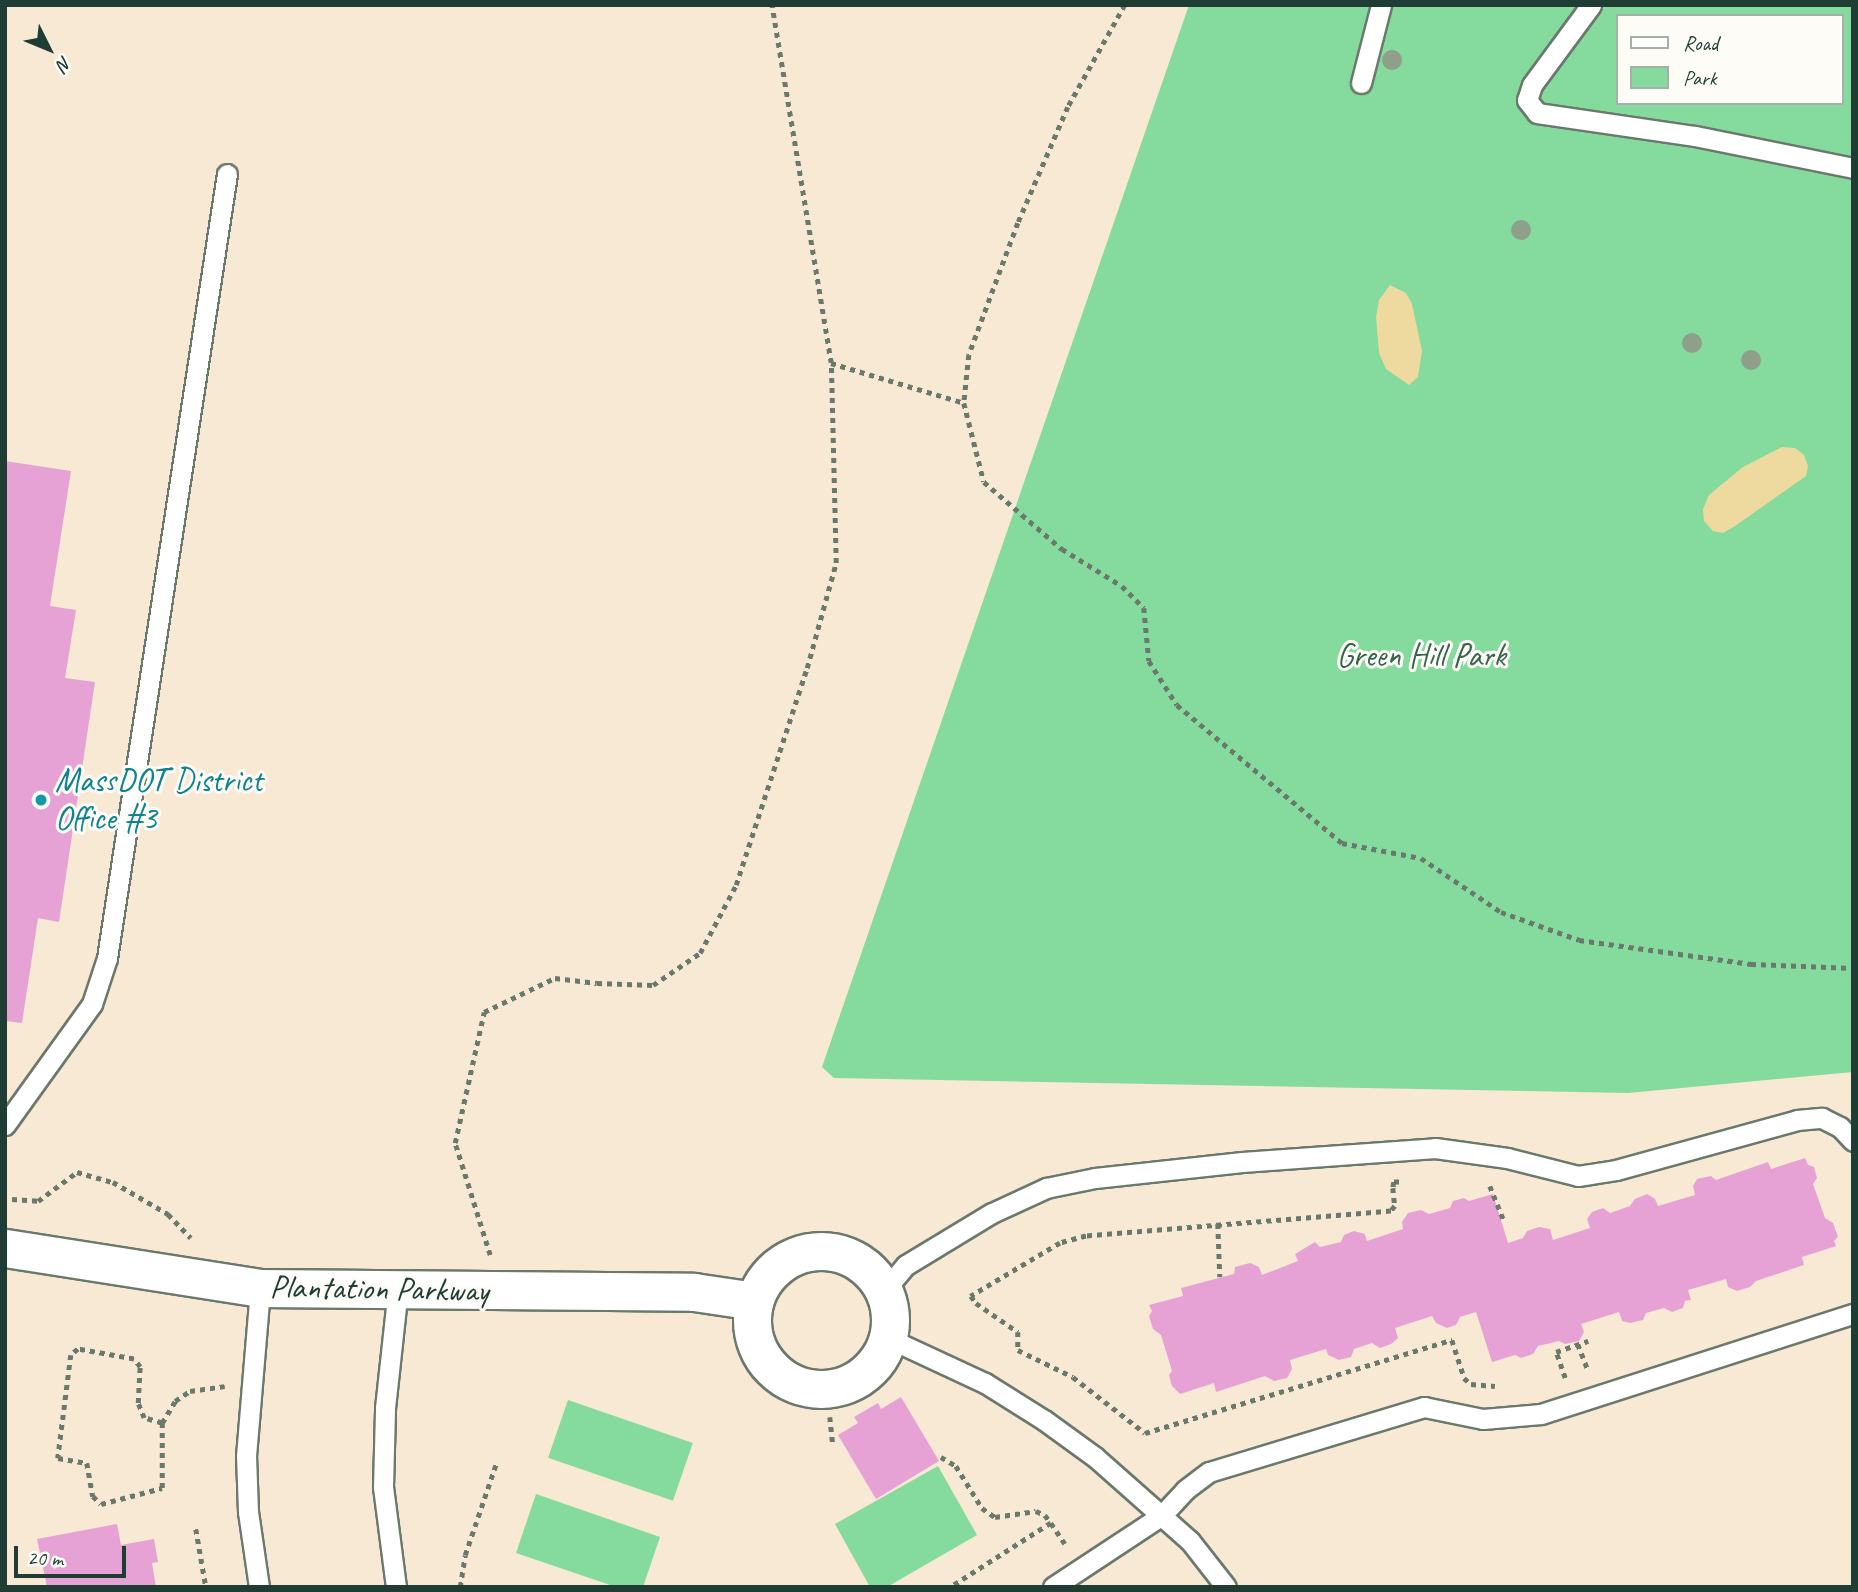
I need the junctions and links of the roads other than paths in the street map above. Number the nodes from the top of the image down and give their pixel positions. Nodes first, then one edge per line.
1 (1381, 5) edge
2 (1591, 5) edge
3 (1361, 83) dead end
4 (1853, 168) edge
5 (227, 174) dead end
6 (5, 1125) edge
7 (1853, 1141) edge
8 (5, 1248) edge
9 (260, 1288) junction
10 (398, 1289) junction
11 (884, 1291) junction
12 (754, 1301) junction
13 (1853, 1314) edge
14 (888, 1338) junction
15 (1162, 1515) junction
16 (260, 1587) edge
17 (396, 1587) edge
18 (1053, 1587) edge
19 (1226, 1587) edge

1 - 3 lane
2 - 4 lane
5 - 6 lane
7 - 11 lane
8 - 9 street, Plantation Parkway
9 - 10 street, Plantation Parkway
9 - 16 lane
10 - 12 street, Plantation Parkway
10 - 17 lane
11 - 12 street
11 - 14 street
12 - 14 street
13 - 15 lane
14 - 15 lane
15 - 18 lane
15 - 19 lane

